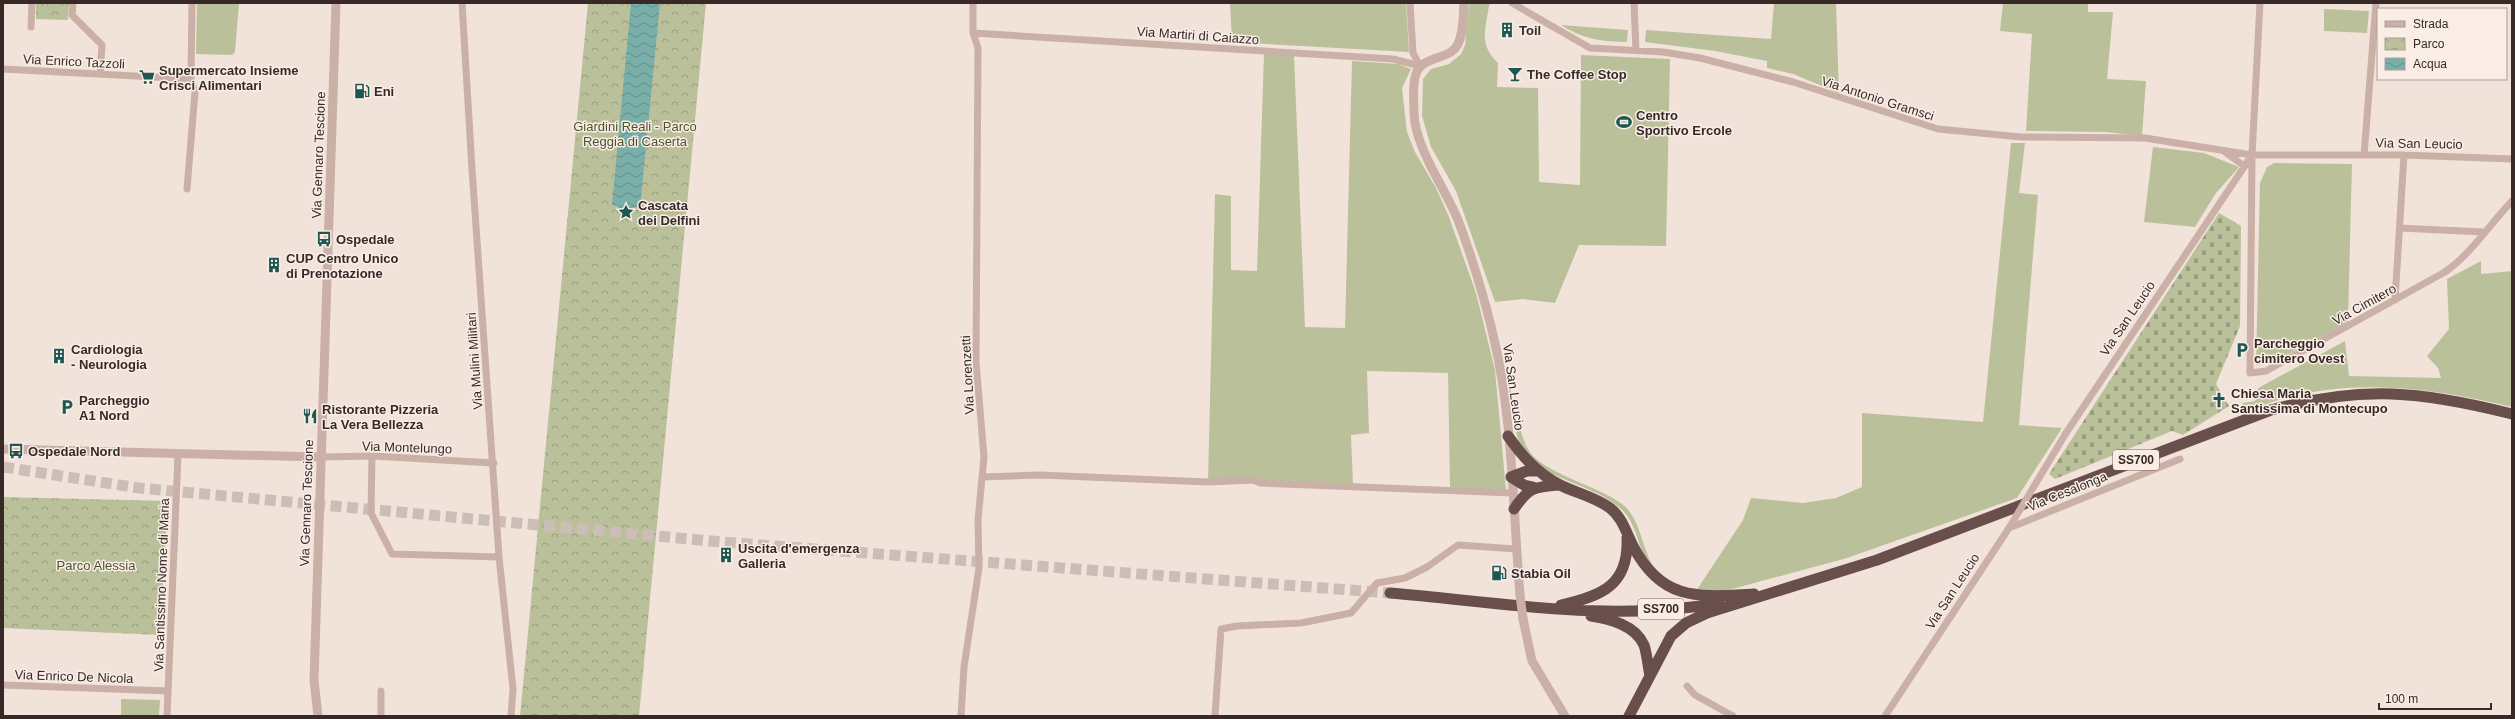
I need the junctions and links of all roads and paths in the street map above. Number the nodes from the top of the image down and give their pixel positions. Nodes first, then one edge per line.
1 (32, 3) edge
2 (73, 3) edge
3 (192, 3) edge
4 (336, 3) edge
5 (462, 3) edge
6 (973, 3) edge
7 (1410, 3) edge
8 (1464, 3) edge
9 (1512, 3) edge
10 (1634, 3) edge
11 (2260, 3) edge
12 (2376, 3) edge
13 (31, 27) dead end
14 (973, 33) junction
15 (1636, 50) junction
16 (1420, 66) junction
17 (3, 69) edge
18 (100, 74) junction
19 (191, 80) junction
20 (2225, 152) junction
21 (2252, 155) junction
22 (2364, 155) junction
23 (2404, 155) junction
24 (2512, 159) edge
25 (2244, 166) junction
26 (187, 189) dead end
27 (2512, 201) edge
28 (2400, 228) junction
29 (2483, 232) junction
30 (2395, 300) junction
31 (2512, 414) edge
32 (1508, 436) junction
33 (3, 449) edge
34 (178, 455) junction
35 (372, 456) junction
36 (320, 457) junction
37 (2180, 460) dead end
38 (494, 464) junction
39 (1539, 471) junction
40 (983, 477) junction
41 (1511, 477) junction
42 (1560, 485) junction
43 (1534, 487) junction
44 (1513, 493) junction
45 (1514, 509) junction
46 (2009, 528) junction
47 (1627, 533) junction
48 (1516, 549) junction
49 (499, 557) junction
50 (1390, 593) tunnel mouth
51 (1771, 593) junction
52 (1549, 608) junction
53 (1650, 676) junction
54 (3, 685) edge
55 (1687, 686) dead end
56 (168, 691) junction
57 (381, 691) dead end
58 (168, 716) edge
59 (318, 716) edge
60 (381, 716) edge
61 (511, 716) edge
62 (961, 716) edge
63 (1215, 716) edge
64 (1565, 716) edge
65 (1629, 716) edge
66 (1733, 716) edge
67 (1885, 716) edge

1 - 13 street
2 - 18 street
3 - 19 street
4 - 36 street, Via Gennaro Tescione
5 - 38 street, Via Mulini Militari
6 - 14 street, Via Lorenzetti
7 - 16 street
8 - 16 street
9 - 15 street, Via Antonio Gramsci
10 - 15 street
11 - 21 street
12 - 22 street
14 - 16 street, Via Martiri di Caiazzo
14 - 40 street, Via Lorenzetti
15 - 20 street, Via Antonio Gramsci
16 - 32 street, Via San Leucio
17 - 18 street, Via Enrico Tazzoli
18 - 19 street, Via Enrico Tazzoli
19 - 26 street
20 - 21 street, Via Antonio Gramsci
20 - 25 street
21 - 22 street, Via San Leucio
21 - 25 street, Via San Leucio
21 - 30 street, Via Cimitero
22 - 23 street, Via San Leucio
23 - 24 street, Via San Leucio
23 - 28 street
25 - 46 street, Via San Leucio, bridge
27 - 29 street, Via Cimitero
28 - 29 street
28 - 30 street
29 - 30 street, Via Cimitero
31 - 51 highway, SS700
32 - 39 highway, SS700
32 - 41 street, Via San Leucio
33 - 34 street
34 - 36 street
34 - 56 street, Via Santissimo Nome di Maria
35 - 36 street, Via Montelungo
35 - 38 street, Via Montelungo
35 - 49 street
36 - 59 street, Via Gennaro Tescione
37 - 46 street, Via Cesalonga
38 - 49 street, Via Mulini Militari
39 - 41 highway
39 - 42 highway, SS700
40 - 44 street
40 - 62 street, Via Lorenzetti
41 - 43 highway, SS700
41 - 44 street, Via San Leucio
42 - 43 highway, SS700
42 - 47 highway, SS700
43 - 45 highway
44 - 45 street, Via San Leucio
45 - 48 street, Via San Leucio
46 - 67 street, Via San Leucio
47 - 51 highway, SS700
47 - 52 highway, SS700
48 - 63 street
48 - 64 street, Via San Leucio, bridge
49 - 61 street, Via Mulini Militari
50 - 52 highway, SS700
51 - 52 highway, SS700
51 - 53 highway, SS700
52 - 53 highway, SS700
53 - 65 highway, SS700
54 - 56 street, Via Enrico De Nicola
55 - 66 street
56 - 58 street, Via Santissimo Nome di Maria
57 - 60 street

